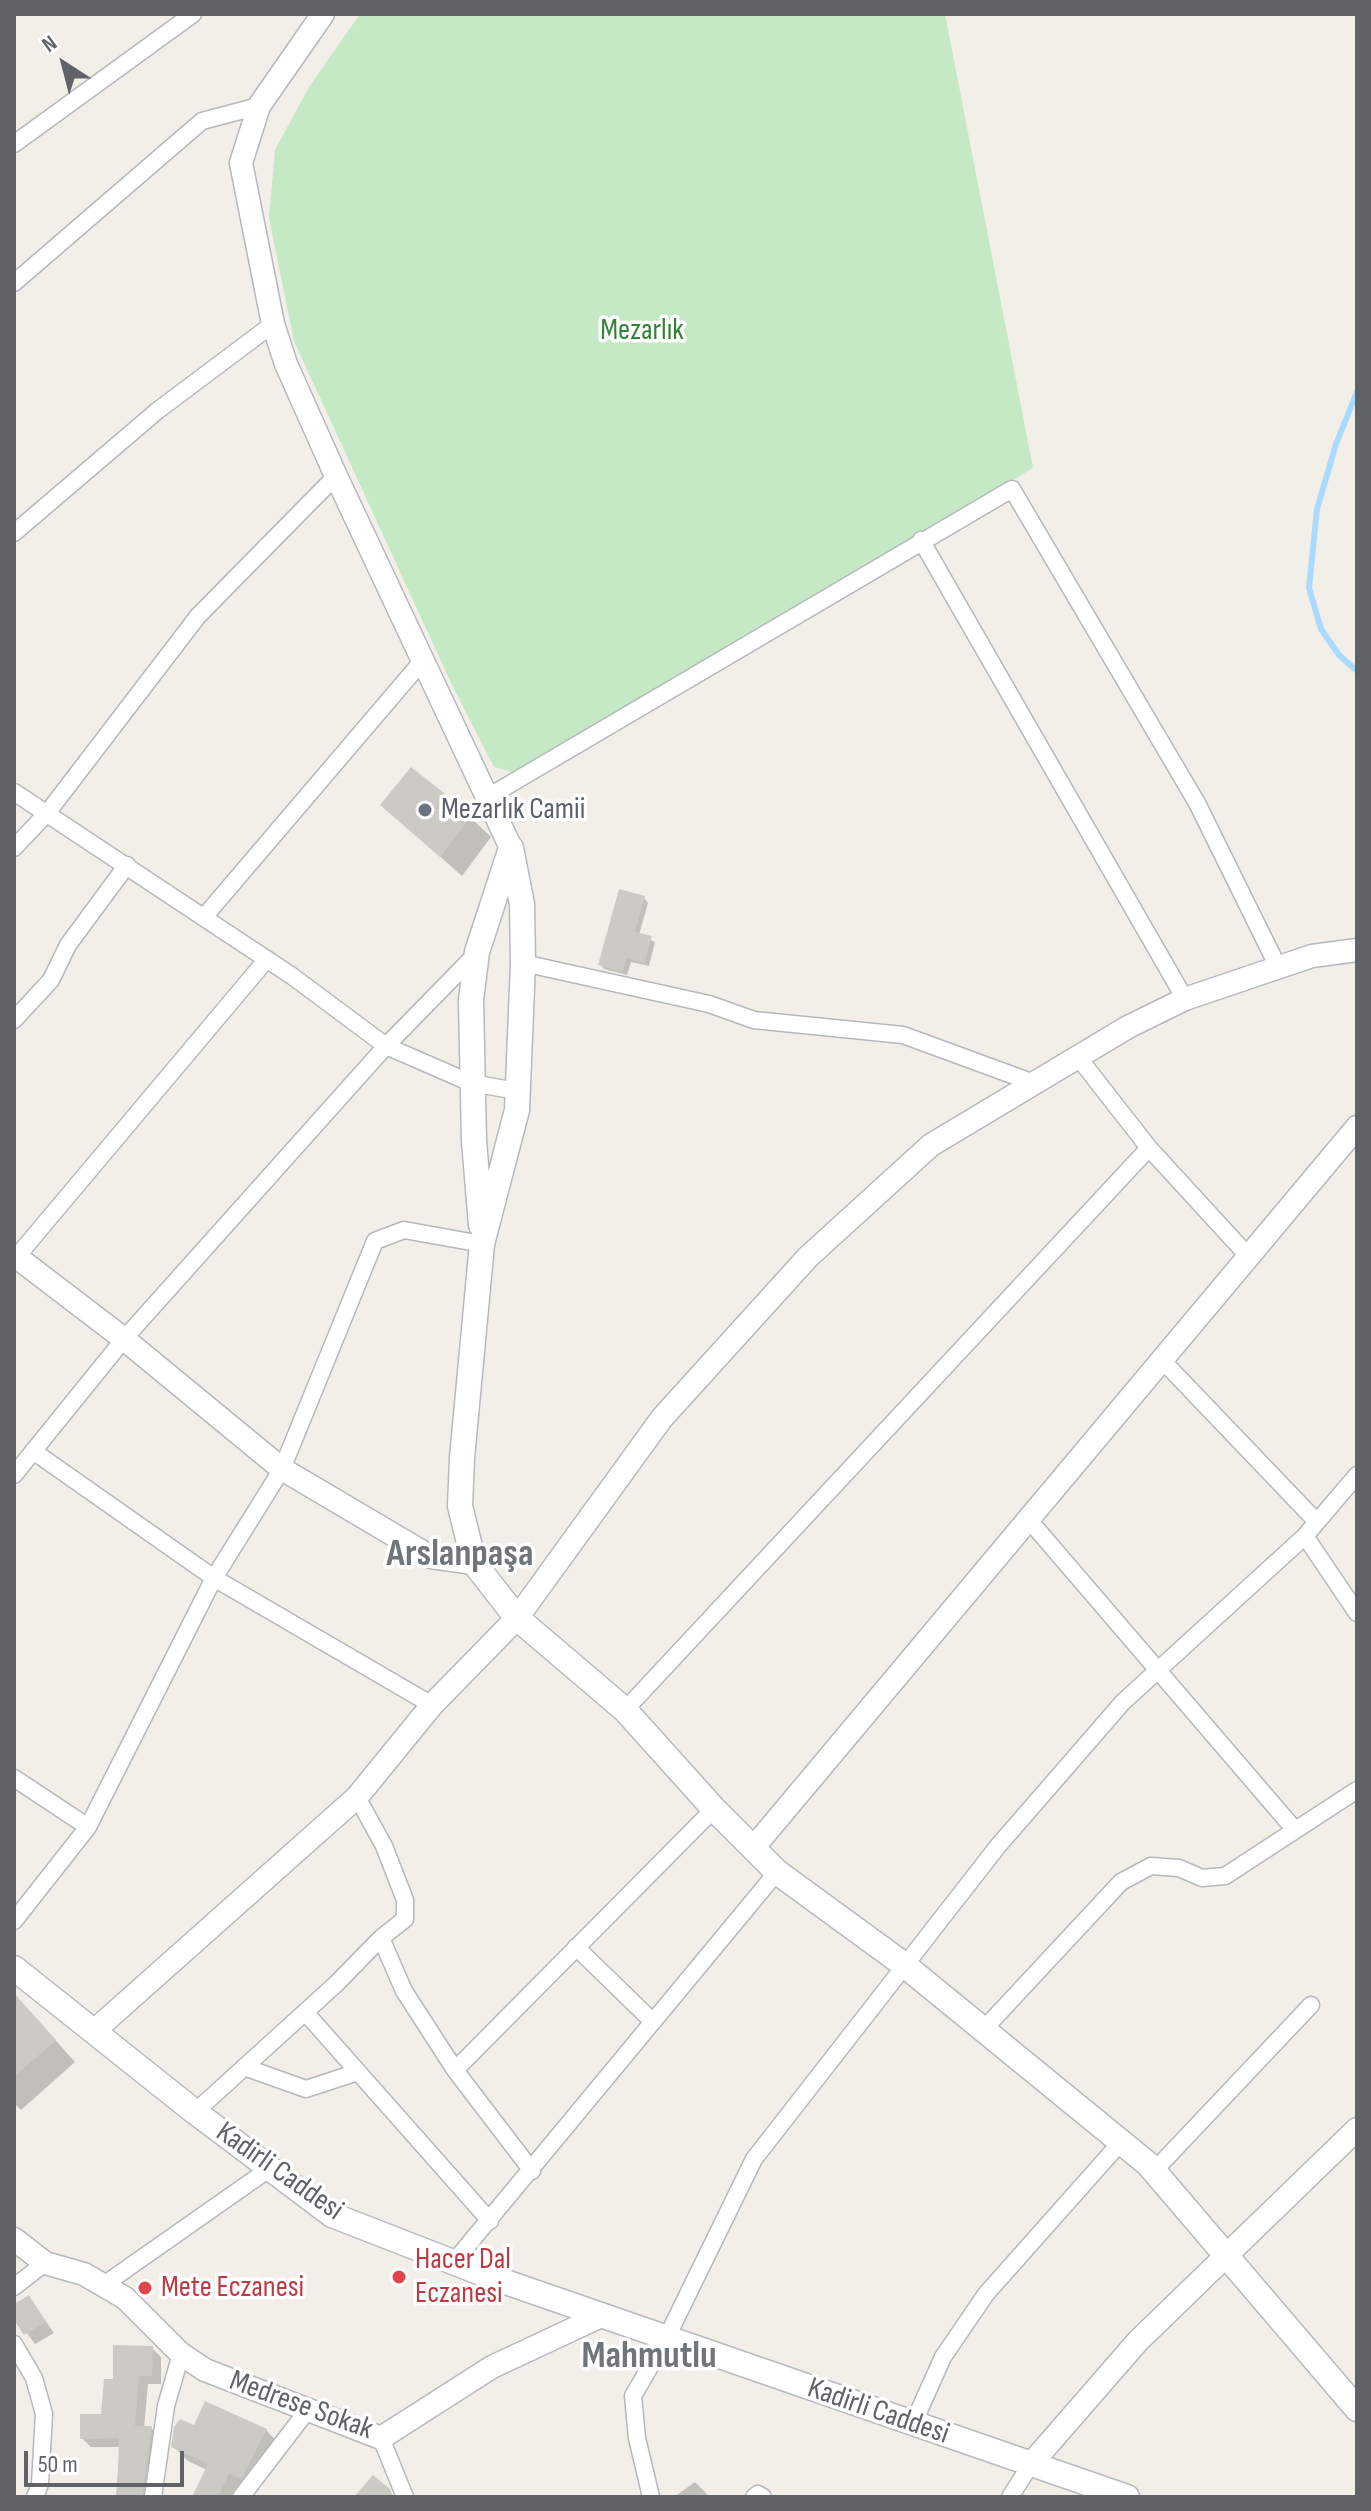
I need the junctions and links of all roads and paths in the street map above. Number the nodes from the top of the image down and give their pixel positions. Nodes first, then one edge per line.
1 (193, 14) edge
2 (323, 14) edge
3 (259, 106) junction
4 (14, 144) edge
5 (14, 283) edge
6 (273, 324) junction
7 (336, 476) junction
8 (14, 533) edge
9 (921, 540) junction
10 (424, 659) junction
11 (14, 792) edge
12 (488, 797) junction
13 (48, 812) junction
14 (14, 848) edge
15 (511, 848) junction
16 (127, 865) junction
17 (204, 917) junction
18 (1357, 950) edge
19 (477, 952) junction
20 (1312, 956) junction
21 (267, 959) junction
22 (523, 963) junction
23 (1357, 965) edge
24 (1278, 967) junction
25 (1185, 999) junction
26 (14, 1020) edge
27 (386, 1046) junction
28 (1078, 1057) junction
29 (471, 1083) junction
30 (1034, 1083) junction
31 (517, 1091) junction
32 (1357, 1127) edge
33 (1149, 1148) junction
34 (482, 1244) junction
35 (15, 1257) edge
36 (1249, 1257) junction
37 (124, 1339) junction
38 (1162, 1360) junction
39 (33, 1451) junction
40 (282, 1469) junction
41 (14, 1475) edge
42 (1357, 1475) edge
43 (1029, 1520) junction
44 (1316, 1521) junction
45 (1305, 1536) junction
46 (474, 1563) junction
47 (214, 1578) junction
48 (1357, 1613) edge
49 (517, 1618) junction
50 (1158, 1670) junction
51 (432, 1705) junction
52 (625, 1710) junction
53 (14, 1778) edge
54 (1357, 1790) edge
55 (357, 1797) junction
56 (714, 1809) junction
57 (88, 1827) junction
58 (1295, 1830) junction
59 (754, 1847) junction
60 (777, 1872) junction
61 (14, 1921) edge
62 (381, 1938) junction
63 (576, 1947) junction
64 (903, 1964) junction
65 (14, 1968) edge
66 (1311, 2005) dead end
67 (305, 2012) junction
68 (652, 2021) junction
69 (984, 2029) junction
70 (94, 2031) junction
71 (244, 2067) junction
72 (455, 2070) junction
73 (358, 2072) junction
74 (195, 2112) junction
75 (1357, 2129) edge
76 (1121, 2142) junction
77 (269, 2169) junction
78 (532, 2171) junction
79 (1154, 2171) junction
80 (490, 2221) junction
81 (14, 2239) edge
82 (1225, 2253) junction
83 (45, 2263) junction
84 (453, 2263) junction
85 (105, 2284) junction
86 (14, 2287) edge
87 (601, 2316) junction
88 (666, 2339) junction
89 (14, 2344) edge
90 (181, 2354) junction
91 (1357, 2409) edge
92 (307, 2411) junction
93 (913, 2424) junction
94 (381, 2438) junction
95 (1031, 2464) junction
96 (35, 2497) edge
97 (153, 2497) edge
98 (241, 2497) edge
99 (405, 2497) edge
100 (651, 2497) edge
101 (754, 2497) edge
102 (763, 2497) edge
103 (1010, 2497) edge
104 (1127, 2497) edge

1 - 4 street
2 - 3 street
3 - 5 street
3 - 6 street
6 - 7 street
6 - 8 street
7 - 10 street
7 - 13 street
9 - 12 street
9 - 24 street
9 - 25 street
10 - 12 street
10 - 17 street
11 - 13 street
12 - 15 street
13 - 14 street
13 - 16 street
15 - 19 main road
15 - 22 main road
16 - 17 street
16 - 26 street
17 - 21 street
18 - 20 street
19 - 27 street
19 - 29 main road
20 - 23 street
20 - 24 street
21 - 27 street
21 - 35 street
22 - 30 street
22 - 31 main road
24 - 25 street
25 - 28 street
27 - 29 street
27 - 37 street
28 - 30 street
28 - 33 street
29 - 31 street
29 - 34 main road
30 - 49 street
31 - 34 main road
32 - 36 street
33 - 36 street
33 - 52 street
34 - 40 street
34 - 46 main road
35 - 37 street
36 - 38 street
37 - 39 street
37 - 40 street
38 - 43 street
38 - 44 street
39 - 41 street
39 - 47 street
40 - 46 street
40 - 47 street
42 - 44 street
43 - 50 street
43 - 59 street
44 - 45 street
45 - 48 street
45 - 50 street
46 - 49 main road
47 - 51 street
47 - 57 street
49 - 51 street
49 - 52 main road
50 - 58 street
50 - 64 street
51 - 55 street
52 - 56 main road
53 - 57 street
54 - 58 street
55 - 62 street
55 - 70 street
56 - 59 main road
56 - 63 street
57 - 61 street
58 - 69 street
59 - 60 main road
60 - 64 main road
60 - 68 street
62 - 67 street
62 - 72 street
63 - 68 street
63 - 72 street
64 - 69 main road
64 - 88 street
65 - 70 main road, Kadirli Caddesi
66 - 79 street
67 - 71 street
67 - 73 street
68 - 78 street
69 - 76 main road
70 - 74 main road, Kadirli Caddesi
71 - 73 street
71 - 74 street
72 - 78 street
73 - 80 street
74 - 77 main road, Kadirli Caddesi
75 - 82 street
76 - 79 main road
76 - 93 street
77 - 84 main road, Kadirli Caddesi
77 - 85 street
78 - 80 street
79 - 82 main road
80 - 84 street
81 - 83 street, Medrese Sokak
82 - 91 main road
82 - 95 street
83 - 85 street, Medrese Sokak
83 - 86 street
84 - 87 main road, Kadirli Caddesi
85 - 90 street, Medrese Sokak
87 - 88 main road, Kadirli Caddesi
87 - 94 street, Medrese Sokak
88 - 93 main road, Kadirli Caddesi
88 - 100 street
89 - 96 street
90 - 92 street, Medrese Sokak
90 - 97 street
92 - 94 street, Medrese Sokak
92 - 98 street
93 - 95 main road, Kadirli Caddesi
94 - 99 street
95 - 103 street
95 - 104 main road, Kadirli Caddesi
101 - 102 street

